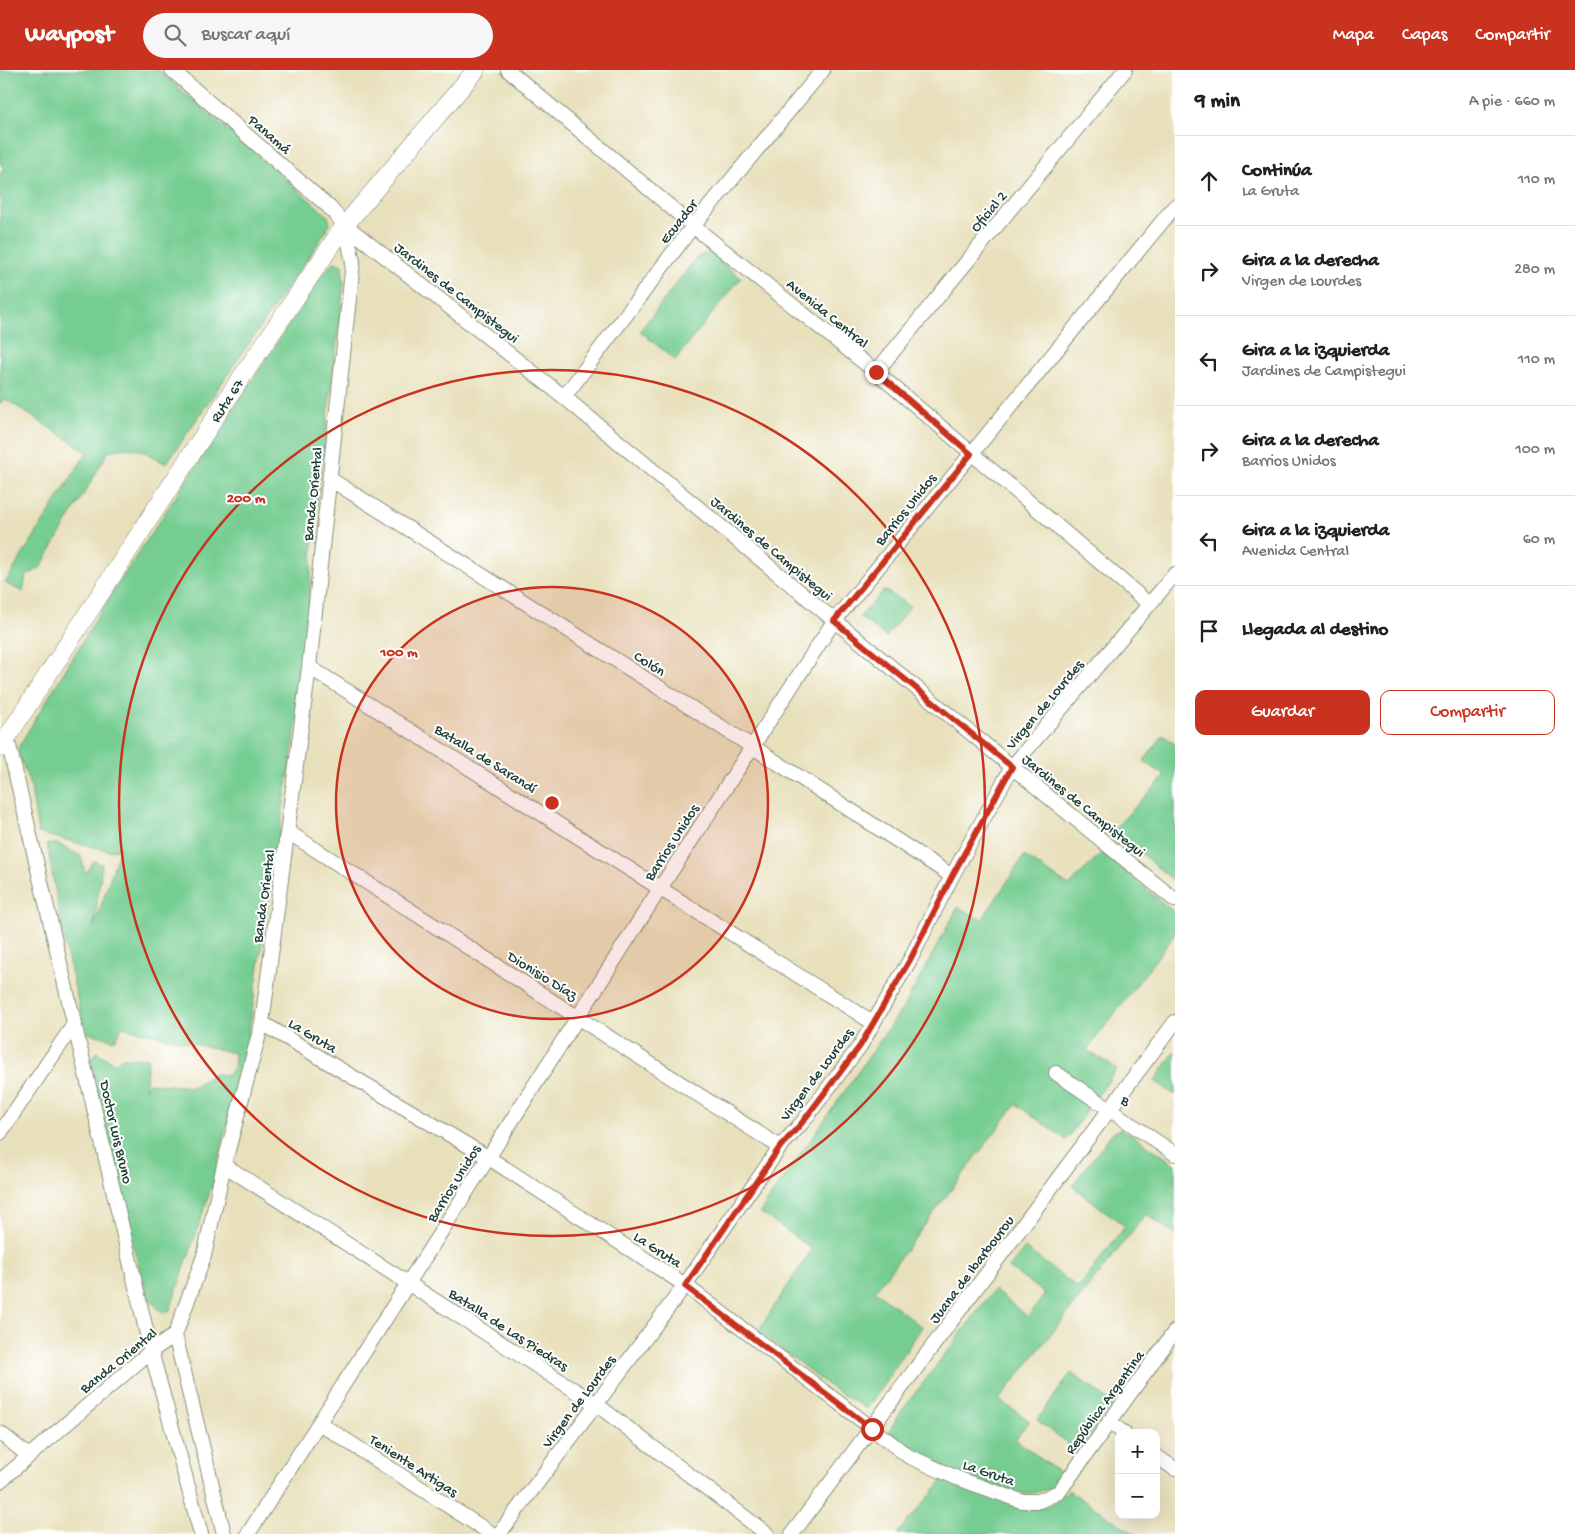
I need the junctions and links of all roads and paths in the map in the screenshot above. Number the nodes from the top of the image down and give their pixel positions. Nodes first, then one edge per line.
1 (172, 70) edge
2 (476, 70) edge
3 (508, 70) edge
4 (823, 70) edge
5 (1125, 70) edge
6 (1175, 206) edge
7 (345, 225) junction
8 (694, 226) junction
9 (876, 372) junction
10 (564, 397) junction
11 (971, 454) junction
12 (330, 479) junction
13 (1175, 574) edge
14 (1149, 604) junction
15 (834, 621) junction
16 (309, 666) junction
17 (4, 742) edge
18 (753, 747) junction
19 (1012, 767) junction
20 (288, 832) junction
21 (952, 876) junction
22 (661, 887) junction
23 (1175, 900) edge
24 (579, 1017) junction
25 (872, 1022) junction
26 (1175, 1022) edge
27 (75, 1023) junction
28 (262, 1023) junction
29 (1056, 1074) dead end
30 (1110, 1108) junction
31 (0, 1133) edge
32 (780, 1147) junction
33 (1175, 1154) edge
34 (488, 1158) junction
35 (224, 1165) junction
36 (409, 1283) junction
37 (685, 1286) junction
38 (1175, 1331) edge
39 (174, 1335) junction
40 (151, 1351) junction
41 (596, 1404) junction
42 (1109, 1422) junction
43 (319, 1423) junction
44 (872, 1429) junction
45 (1119, 1429) edge
46 (0, 1433) edge
47 (29, 1456) junction
48 (1160, 1459) edge
49 (1175, 1469) edge
50 (0, 1481) edge
51 (1059, 1492) joint
52 (201, 1534) edge
53 (224, 1534) edge
54 (248, 1534) edge
55 (492, 1534) edge
56 (499, 1534) edge
57 (767, 1534) edge
58 (792, 1534) edge

1 - 7 street, Panamá
2 - 7 street, Ruta 67
3 - 8 street, Avenida Central
4 - 8 street, Ecuador
5 - 9 street, Oficial 2
6 - 11 street, Barrios Unidos
7 - 10 street, Jardines de Campistegui
7 - 12 street, Banda Oriental
7 - 17 street, Ruta 67
8 - 9 street, Avenida Central
8 - 10 street, Ecuador
9 - 11 street, Avenida Central
10 - 15 street, Jardines de Campistegui
11 - 14 street, Avenida Central
11 - 15 street, Barrios Unidos
12 - 16 street, Banda Oriental
12 - 18 street, Colón
13 - 14 street, Virgen de Lourdes
14 - 19 street, Virgen de Lourdes
15 - 18 street, Barrios Unidos
15 - 19 street, Jardines de Campistegui
16 - 20 street, Banda Oriental
16 - 22 street, Batalla de Sarandí
17 - 27 street, Doctor Luis Bruno
18 - 21 street, Colón
18 - 22 street, Barrios Unidos
19 - 21 street, Virgen de Lourdes
19 - 23 street, Jardines de Campistegui
20 - 24 street, Dionisio Díaz
20 - 28 street, Banda Oriental
21 - 25 street, Virgen de Lourdes
22 - 24 street, Barrios Unidos
22 - 25 street, Batalla de Sarandí
24 - 32 street, Dionisio Díaz
24 - 34 street, Barrios Unidos
25 - 32 street, Virgen de Lourdes
26 - 30 street, Juana de Ibarbourou
27 - 31 street
27 - 40 street, Doctor Luis Bruno
28 - 34 street, La Gruta
28 - 35 street, Banda Oriental
29 - 30 street, B
30 - 33 street, B
30 - 44 street, Juana de Ibarbourou
32 - 37 street, Virgen de Lourdes
34 - 36 street, Barrios Unidos
34 - 37 street, La Gruta
35 - 36 street, Batalla de Las Piedras
35 - 39 street, Banda Oriental
36 - 41 street, Batalla de Las Piedras
36 - 43 street, Barrios Unidos
37 - 41 street, Virgen de Lourdes
37 - 44 street, La Gruta
38 - 42 street, República Argentina
39 - 40 street, Banda Oriental
39 - 53 street
40 - 47 street, Banda Oriental
40 - 52 street, Doctor Luis Bruno
41 - 56 street, Virgen de Lourdes
41 - 57 street, Batalla de Las Piedras
42 - 45 street
42 - 51 street, República Argentina
43 - 54 street, Barrios Unidos
43 - 55 street, Teniente Artigas
44 - 51 street, La Gruta
44 - 58 street, Juana de Ibarbourou
46 - 47 street
47 - 50 street, Banda Oriental
48 - 49 street

